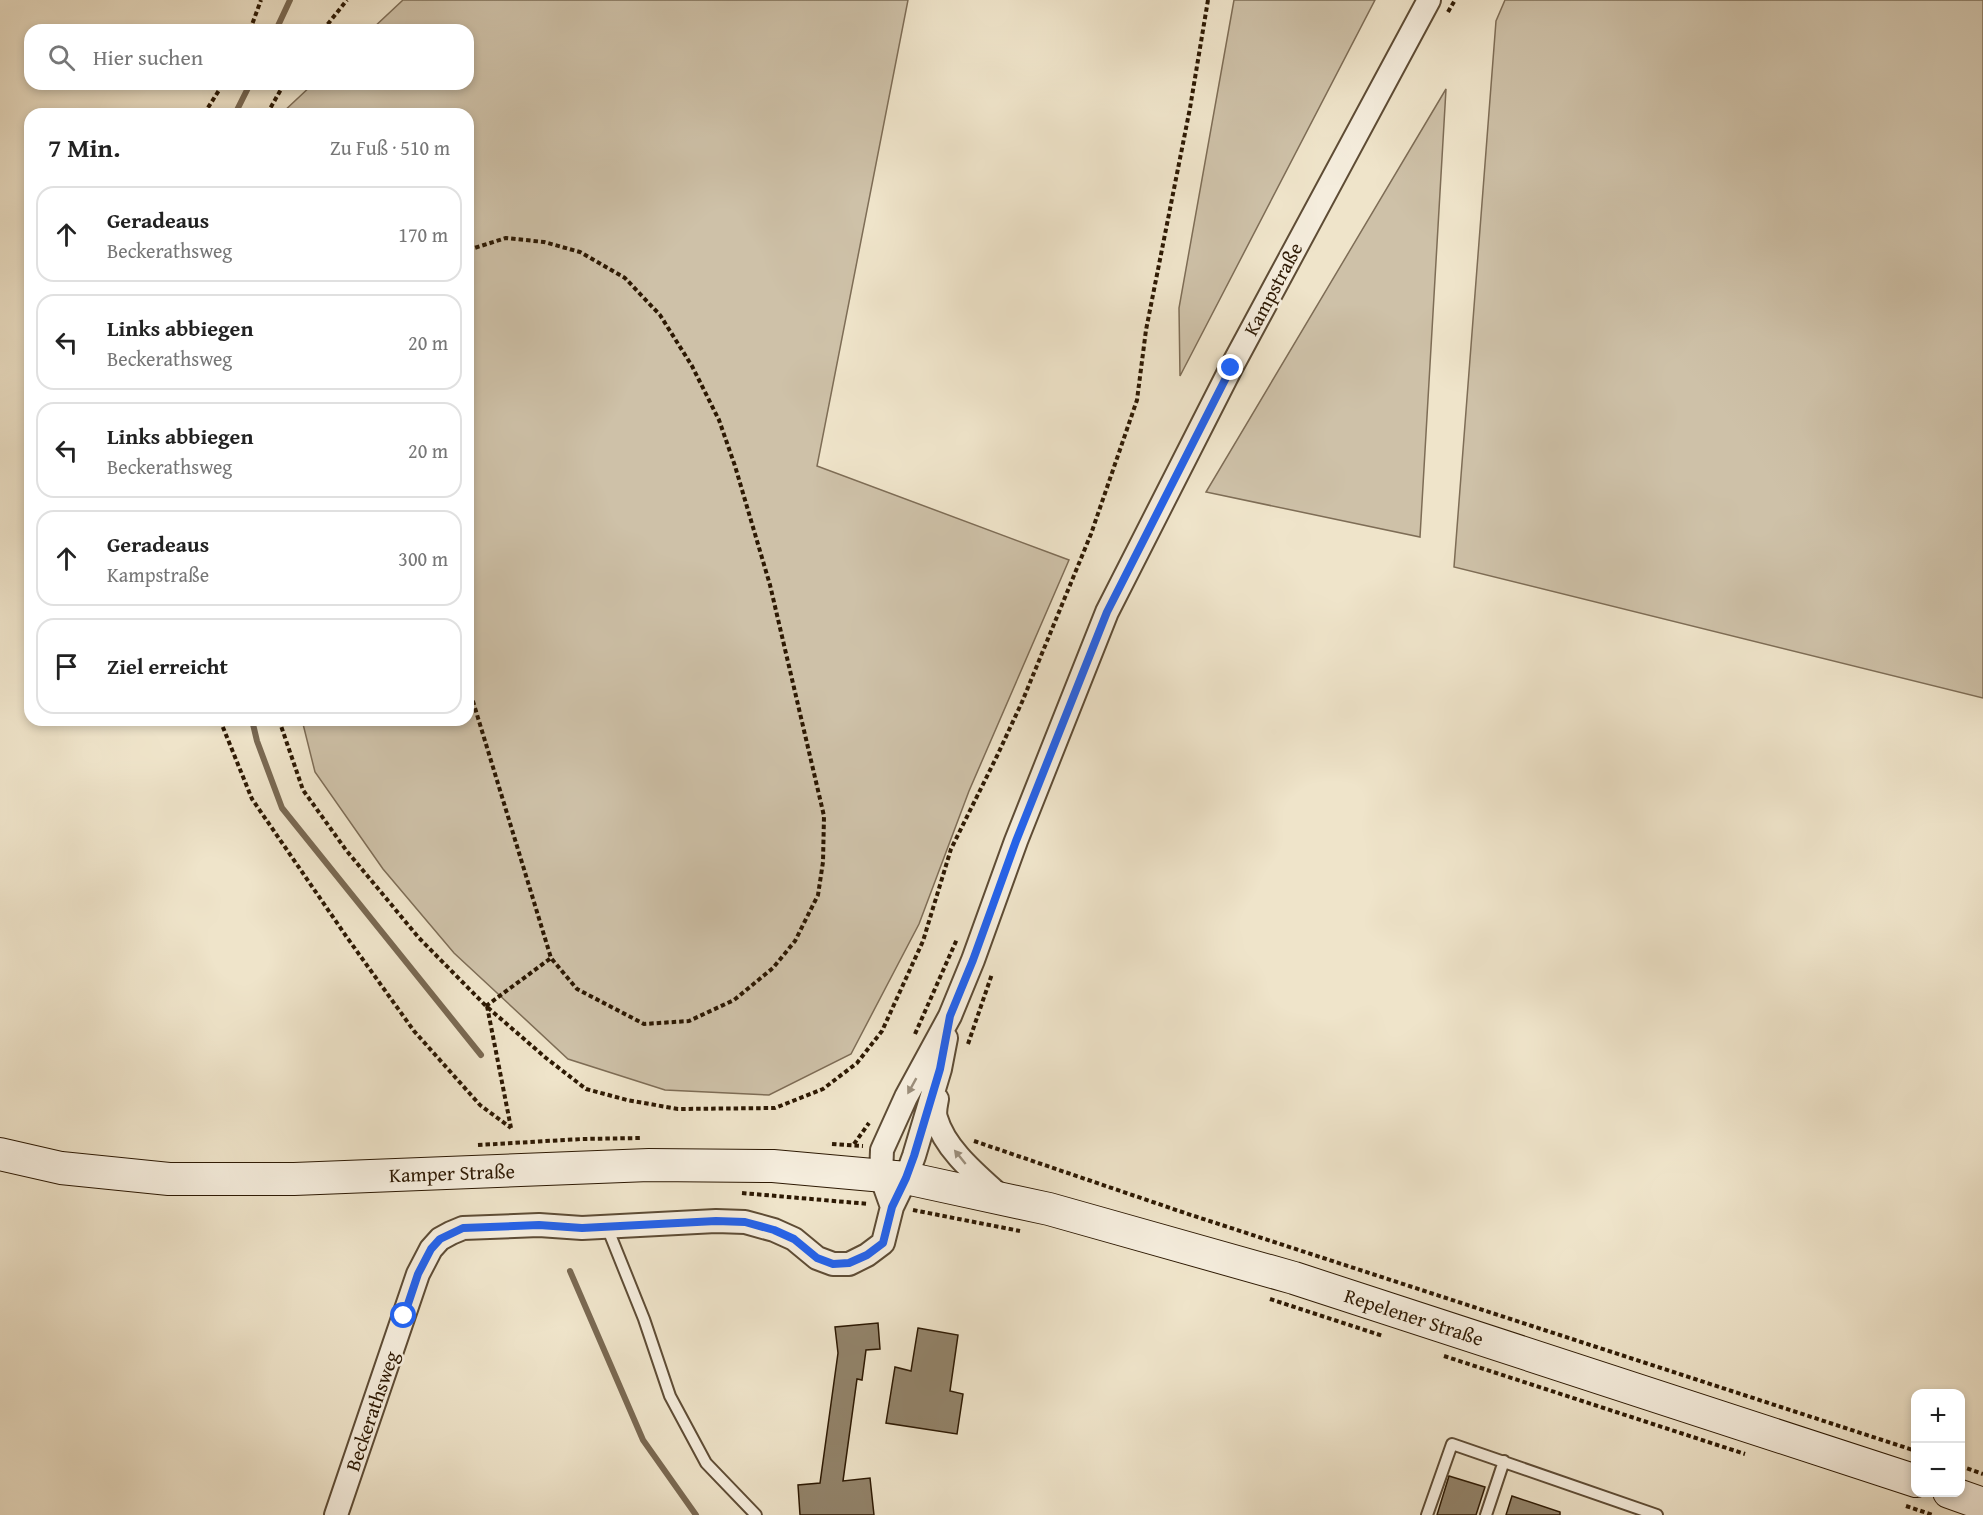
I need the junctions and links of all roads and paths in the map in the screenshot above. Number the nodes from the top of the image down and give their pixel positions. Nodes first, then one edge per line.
1 (261, 0) edge
2 (347, 0) edge
3 (1208, 0) edge
4 (1429, 0) edge
5 (252, 24) edge
6 (328, 24) edge
7 (218, 90) edge
8 (281, 90) edge
9 (208, 108) edge
10 (270, 108) edge
11 (474, 248) edge
12 (474, 705) edge
13 (222, 726) edge
14 (281, 726) edge
15 (551, 958) junction
16 (992, 972) dead end
17 (486, 1006) junction
18 (950, 1016) junction
19 (966, 1050) dead end
20 (940, 1069) junction
21 (964, 1136) dead end
22 (0, 1154) edge
23 (893, 1177) junction
24 (735, 1192) dead end
25 (1002, 1198) junction
26 (892, 1207) junction
27 (607, 1227) junction
28 (1023, 1231) dead end
29 (1262, 1297) dead end
30 (1394, 1339) dead end
31 (1438, 1354) dead end
32 (1911, 1449) edge
33 (1748, 1455) dead end
34 (1504, 1461) junction
35 (1965, 1468) edge
36 (1983, 1474) edge
37 (1909, 1493) edge
38 (1963, 1497) edge
39 (1983, 1504) edge
40 (336, 1515) edge
41 (756, 1515) edge
42 (1427, 1515) edge
43 (1486, 1515) edge
44 (1657, 1515) edge
45 (1933, 1515) edge

1 - 5 path
2 - 6 path
3 - 17 path
4 - 18 street, Kampstraße
7 - 9 path
8 - 10 path
11 - 15 path
12 - 15 path
13 - 17 path
14 - 17 path
15 - 17 path
16 - 19 path
18 - 20 street, Kampstraße
18 -> 23 street, Kampstraße
20 - 23 street, Kampstraße
25 -> 20 street, Kampstraße
21 - 32 path
22 - 23 main road, Kamper Straße
23 - 25 main road, Repelener Straße
23 - 26 street
24 - 26 path
25 - 37 main road, Repelener Straße
26 - 27 street, Beckerathsweg
26 - 28 path
27 - 40 street, Beckerathsweg
27 - 41 lane
29 - 30 path
31 - 33 path
34 - 42 lane
34 - 43 lane
34 - 44 lane
35 - 36 path
37 - 45 path
38 - 39 main road

